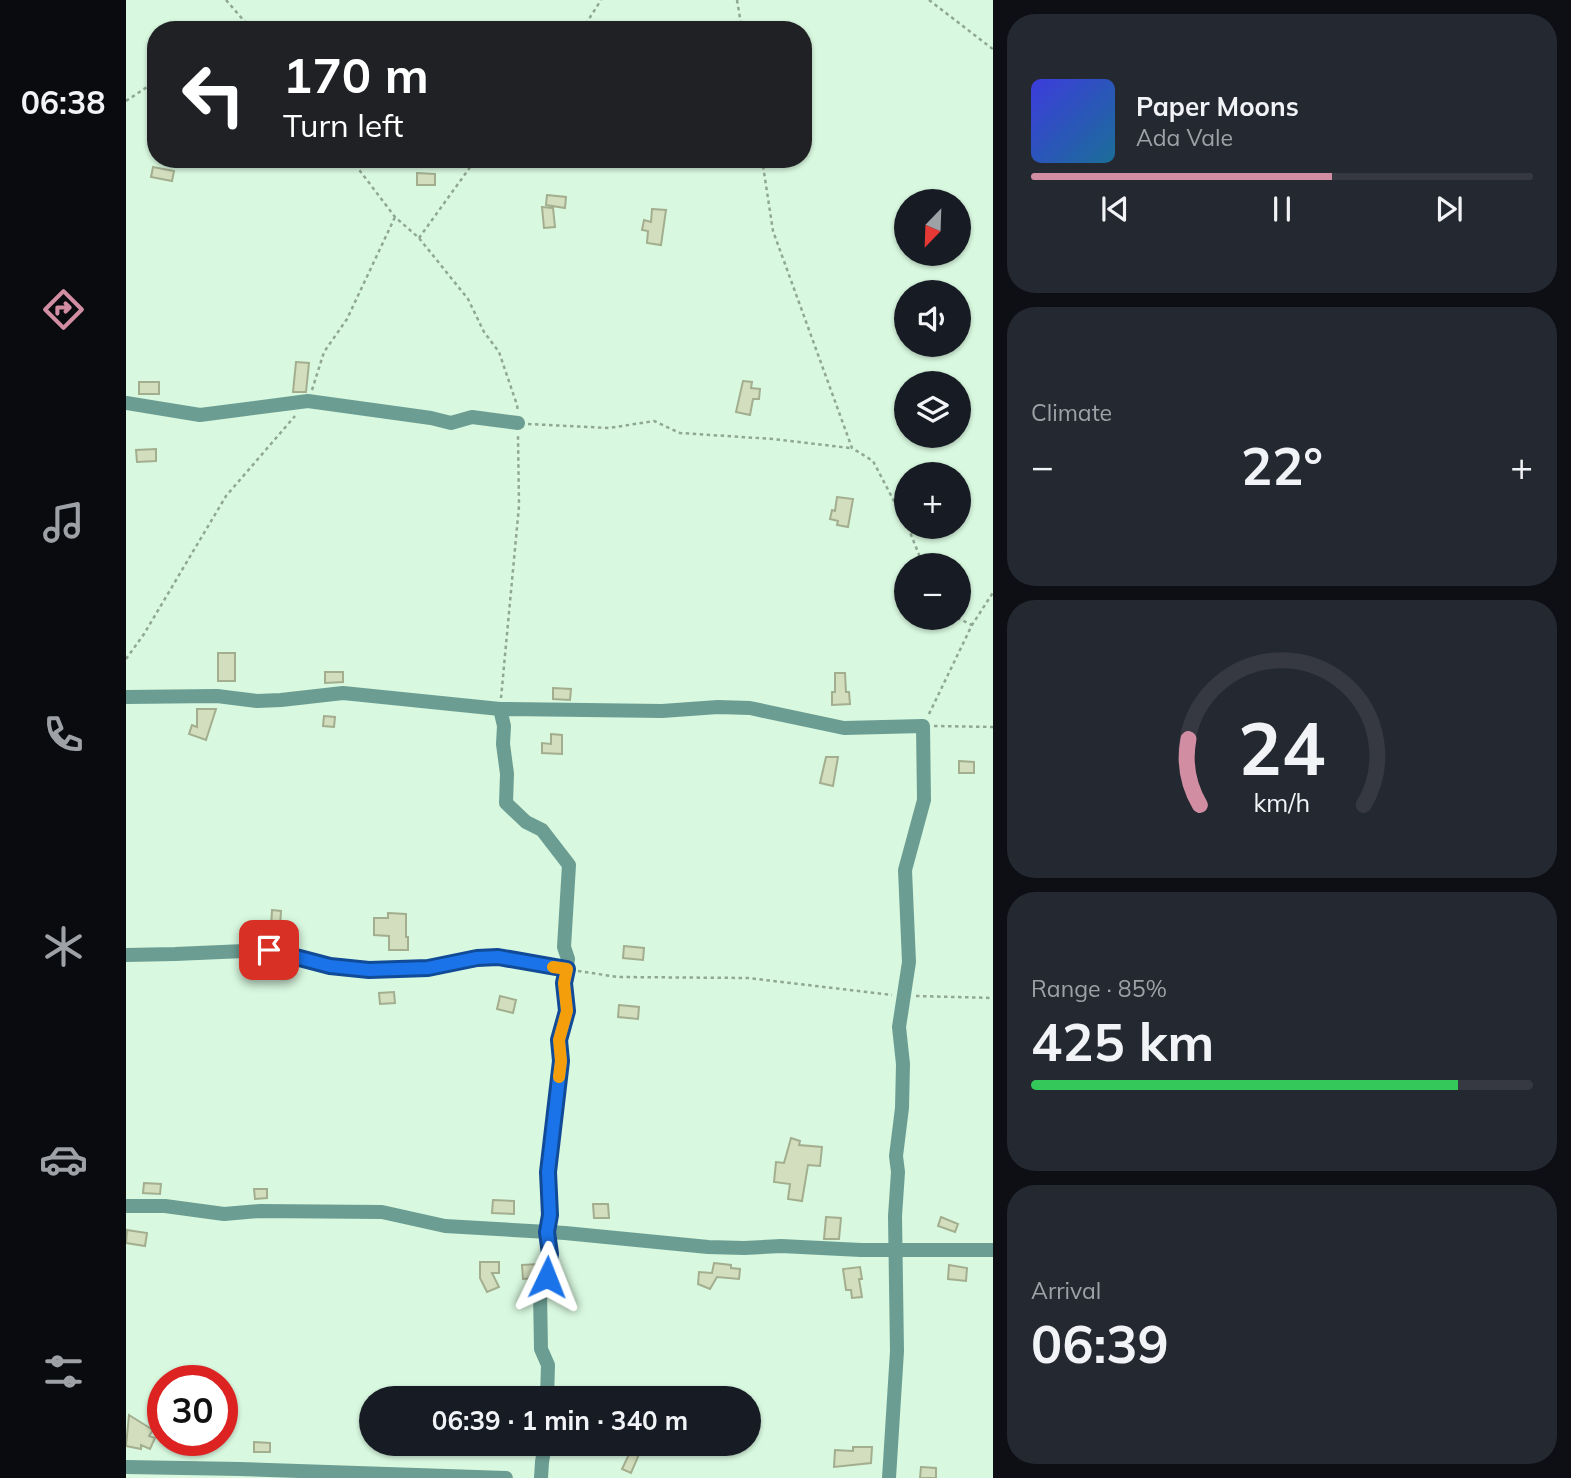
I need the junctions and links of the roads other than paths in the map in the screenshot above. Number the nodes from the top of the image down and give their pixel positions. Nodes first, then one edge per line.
1 (126, 403) edge
2 (518, 423) road end
3 (126, 697) edge
4 (499, 709) junction
5 (126, 955) edge
6 (567, 969) junction
7 (126, 1206) edge
8 (547, 1232) junction
9 (895, 1250) junction
10 (993, 1250) edge
11 (547, 1386) edge
12 (542, 1456) edge
13 (126, 1467) edge
14 (506, 1478) edge
15 (541, 1478) edge
16 (889, 1478) edge

1 - 2 street
3 - 4 street
4 - 6 street
4 - 9 street
5 - 6 street
6 - 8 street
7 - 8 street
8 - 9 street
8 - 11 street
9 - 10 street
9 - 16 street
12 - 15 street
13 - 14 street

